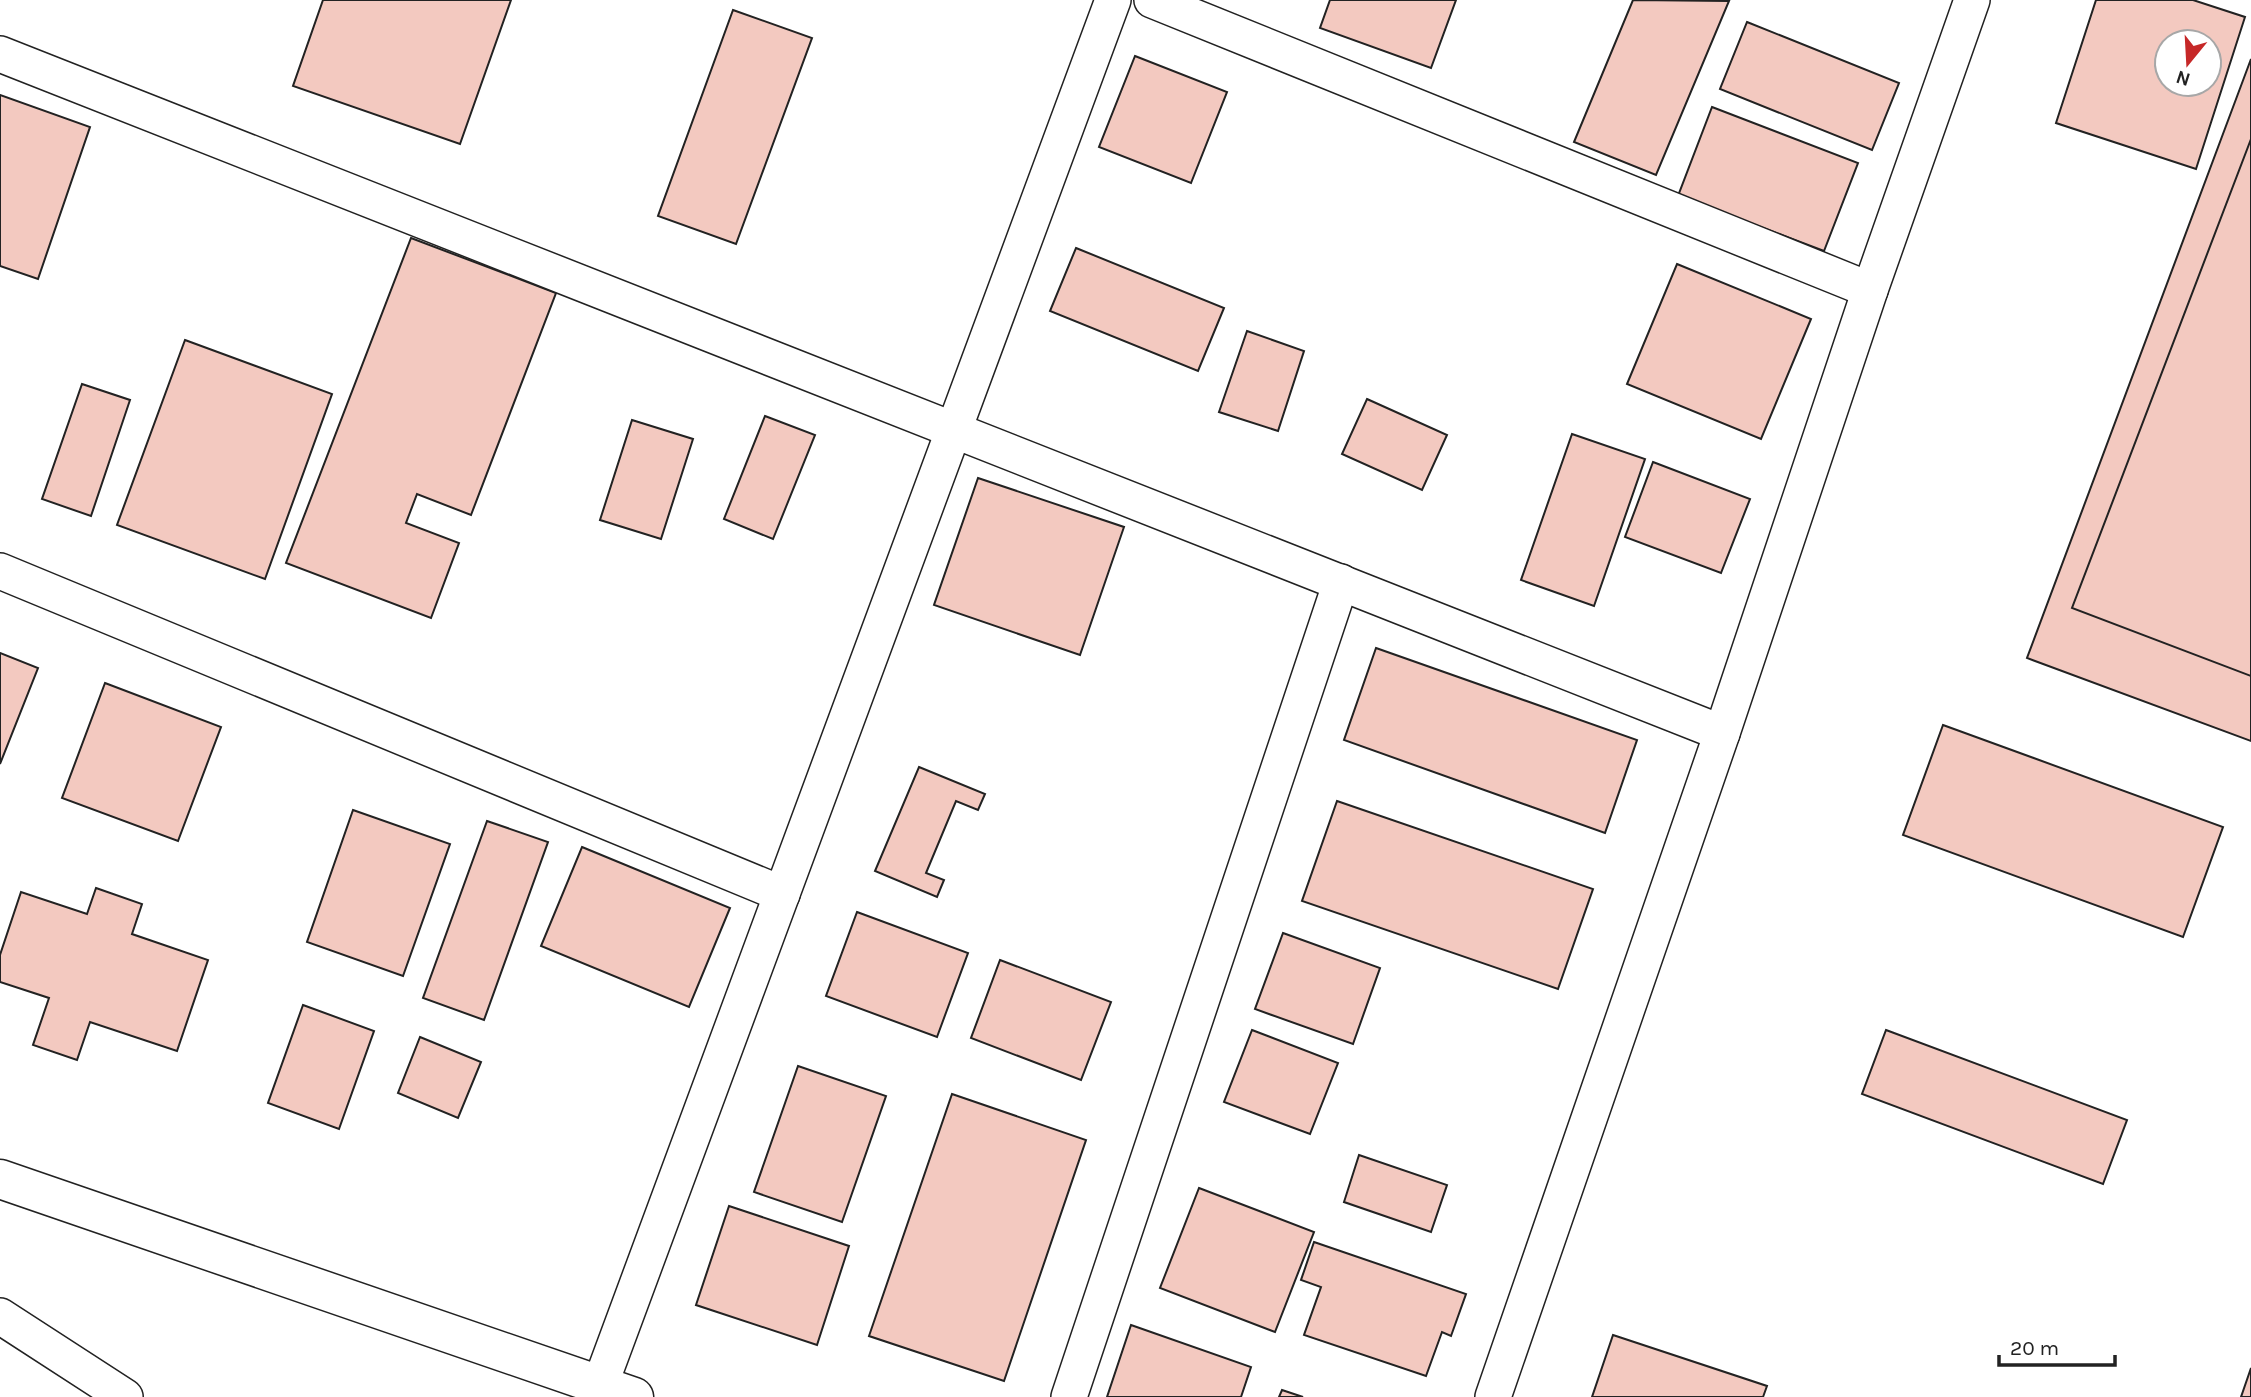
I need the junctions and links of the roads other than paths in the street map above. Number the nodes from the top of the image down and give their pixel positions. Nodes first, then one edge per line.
1 (1112, 0) edge
2 (1152, 0) edge
3 (1972, 0) edge
4 (0, 54) edge
5 (1870, 290) junction
6 (954, 430) junction
7 (0, 571) edge
8 (1340, 582) junction
9 (1722, 733) junction
10 (782, 894) junction
11 (0, 1179) edge
12 (0, 1316) edge
13 (617, 1391) edge
14 (125, 1397) edge
15 (1069, 1397) edge
16 (1493, 1397) edge

1 - 6 street
2 - 5 street
3 - 5 street
4 - 6 street
5 - 9 street
6 - 8 street
6 - 10 street
7 - 10 street
8 - 9 street
8 - 15 street
9 - 16 street
10 - 13 street
11 - 13 street
12 - 14 street

